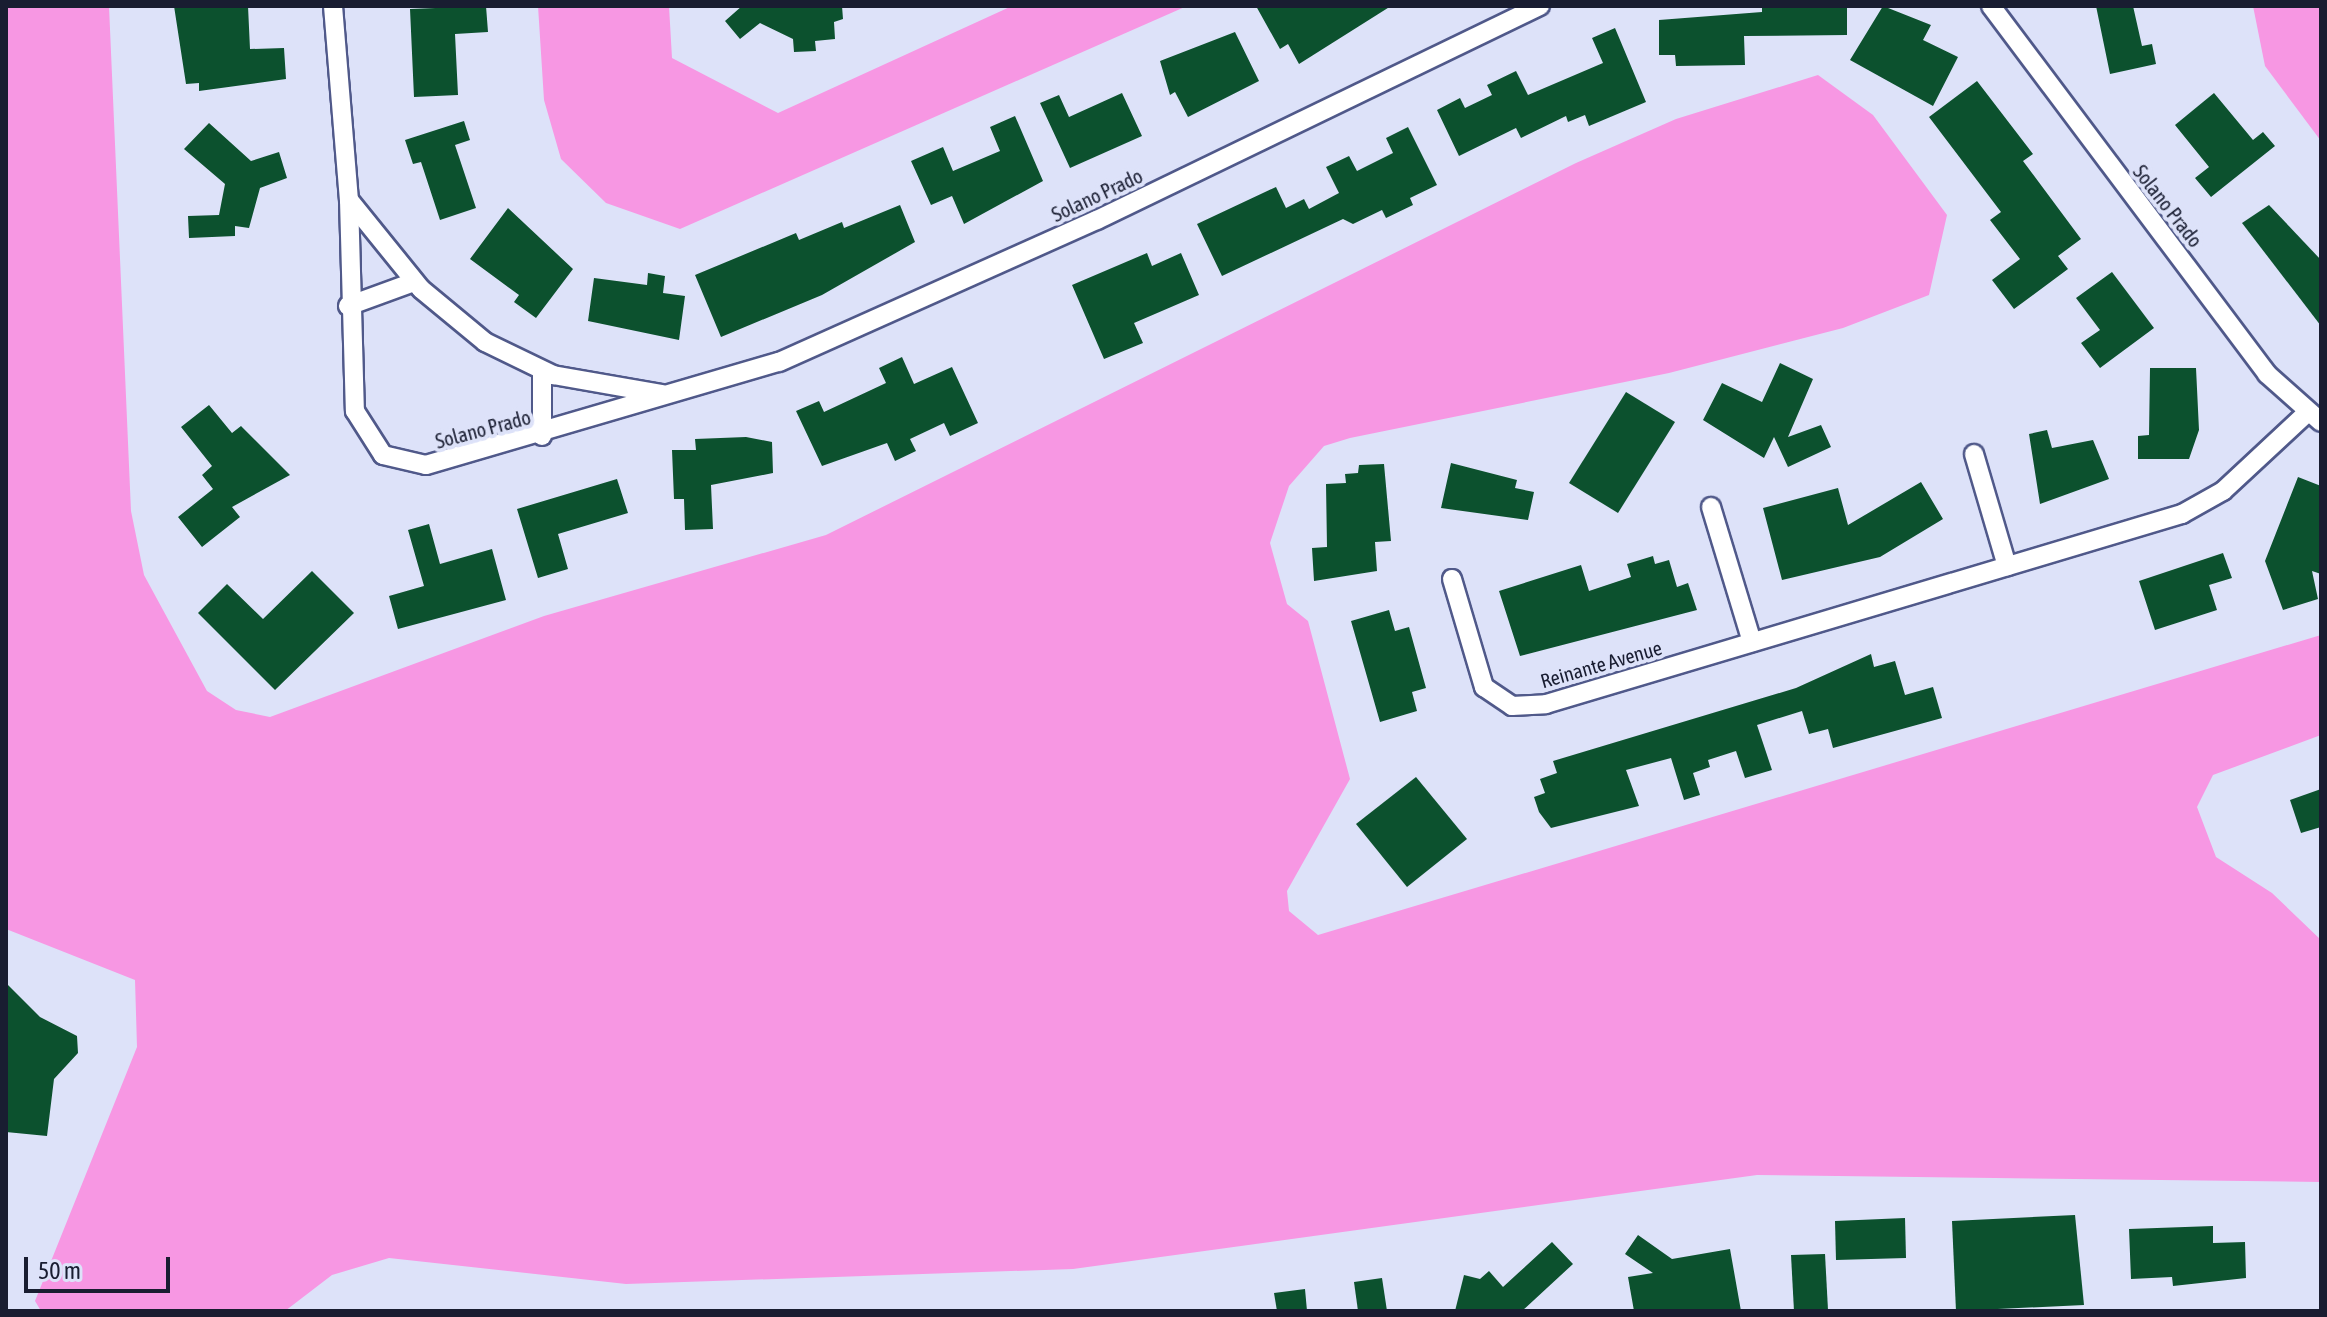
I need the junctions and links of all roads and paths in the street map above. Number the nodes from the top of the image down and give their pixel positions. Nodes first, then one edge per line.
1 (333, 6) edge
2 (1540, 6) edge
3 (1991, 6) edge
4 (349, 200) junction
5 (414, 282) junction
6 (348, 306) junction
7 (542, 371) junction
8 (662, 394) junction
9 (2314, 418) edge
10 (542, 436) junction
11 (1974, 454) dead end
12 (1711, 507) dead end
13 (2007, 566) junction
14 (1452, 579) dead end
15 (1752, 642) junction

1 - 4 street, Solano Prado
2 - 8 street, Solano Prado
3 - 9 street, Solano Prado
4 - 5 street, Solano Prado
4 - 6 street, Solano Prado
5 - 6 street
5 - 7 street, Solano Prado
6 - 10 street, Solano Prado
7 - 8 street, Solano Prado
7 - 10 street
8 - 10 street, Solano Prado
9 - 13 street, Reinante Avenue
11 - 13 street
12 - 15 street
13 - 15 street, Reinante Avenue
14 - 15 street, Reinante Avenue

